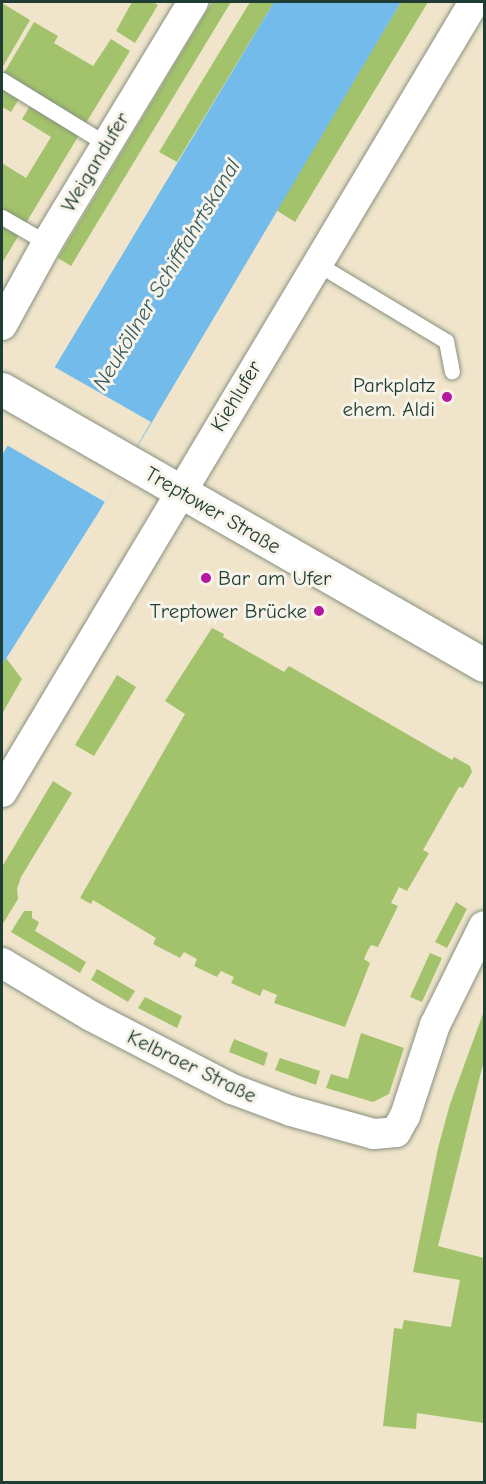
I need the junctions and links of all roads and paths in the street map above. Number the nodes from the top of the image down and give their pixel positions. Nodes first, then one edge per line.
1 (193, 2) edge
2 (474, 2) edge
3 (2, 80) edge
4 (106, 144) junction
5 (2, 217) edge
6 (46, 243) junction
7 (316, 263) junction
8 (2, 325) edge
9 (452, 371) dead end
10 (15, 397) edge
11 (180, 490) junction
12 (484, 665) edge
13 (2, 792) edge
14 (484, 926) edge
15 (2, 963) edge

1 - 4 street, Weigandufer
2 - 7 street, Kiehlufer
3 - 4 lane
4 - 6 street, Weigandufer
5 - 6 lane
6 - 8 street, Weigandufer
7 - 9 lane
7 - 11 street, Kiehlufer
10 - 11 street, Treptower Straße
11 - 12 street, Treptower Straße
11 - 13 street, Kiehlufer
14 - 15 street, Kelbraer Straße

